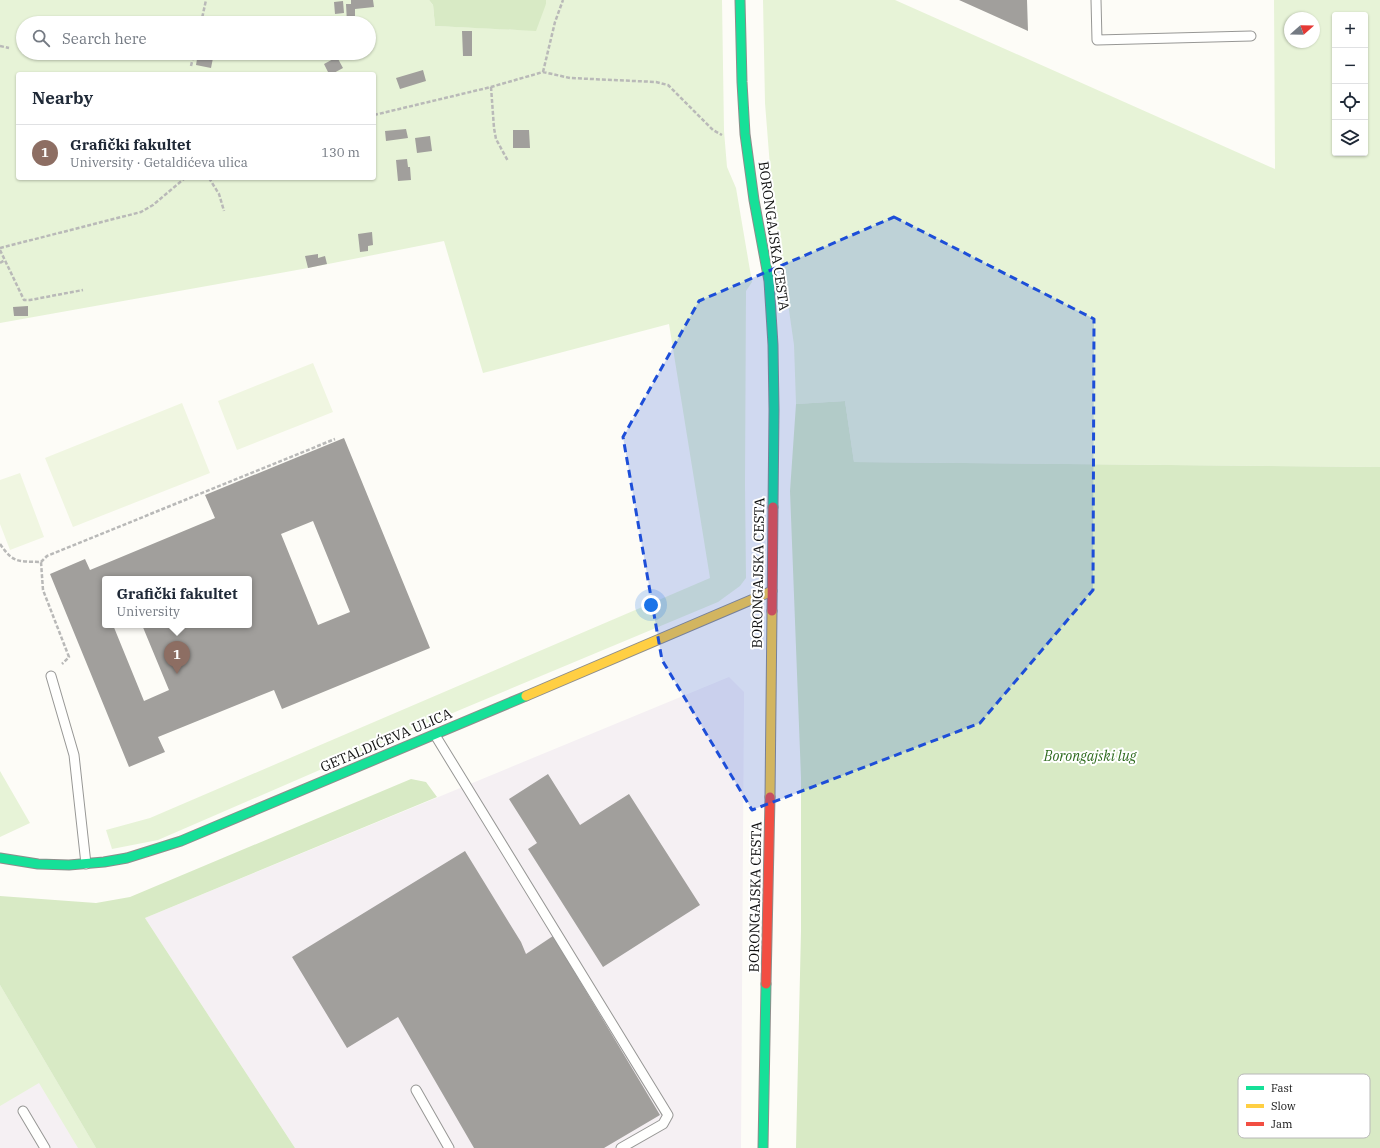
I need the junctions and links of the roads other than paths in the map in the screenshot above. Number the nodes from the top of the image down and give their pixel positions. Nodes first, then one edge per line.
1 (740, 0) edge
2 (1096, 0) edge
3 (1251, 36) dead end
4 (772, 591) junction
5 (51, 676) road end
6 (435, 735) junction
7 (0, 858) edge
8 (86, 864) junction
9 (416, 1090) dead end
10 (24, 1111) dead end
11 (45, 1148) edge
12 (449, 1148) edge
13 (621, 1148) edge
14 (764, 1148) edge

1 - 4 street, BORONGAJSKA CESTA
2 - 3 lane
4 - 6 street, GETALDIĆEVA ULICA
4 - 14 street, BORONGAJSKA CESTA
5 - 8 lane
6 - 8 street, GETALDIĆEVA ULICA
6 - 13 lane
7 - 8 street, GETALDIĆEVA ULICA
9 - 12 lane
10 - 11 lane

